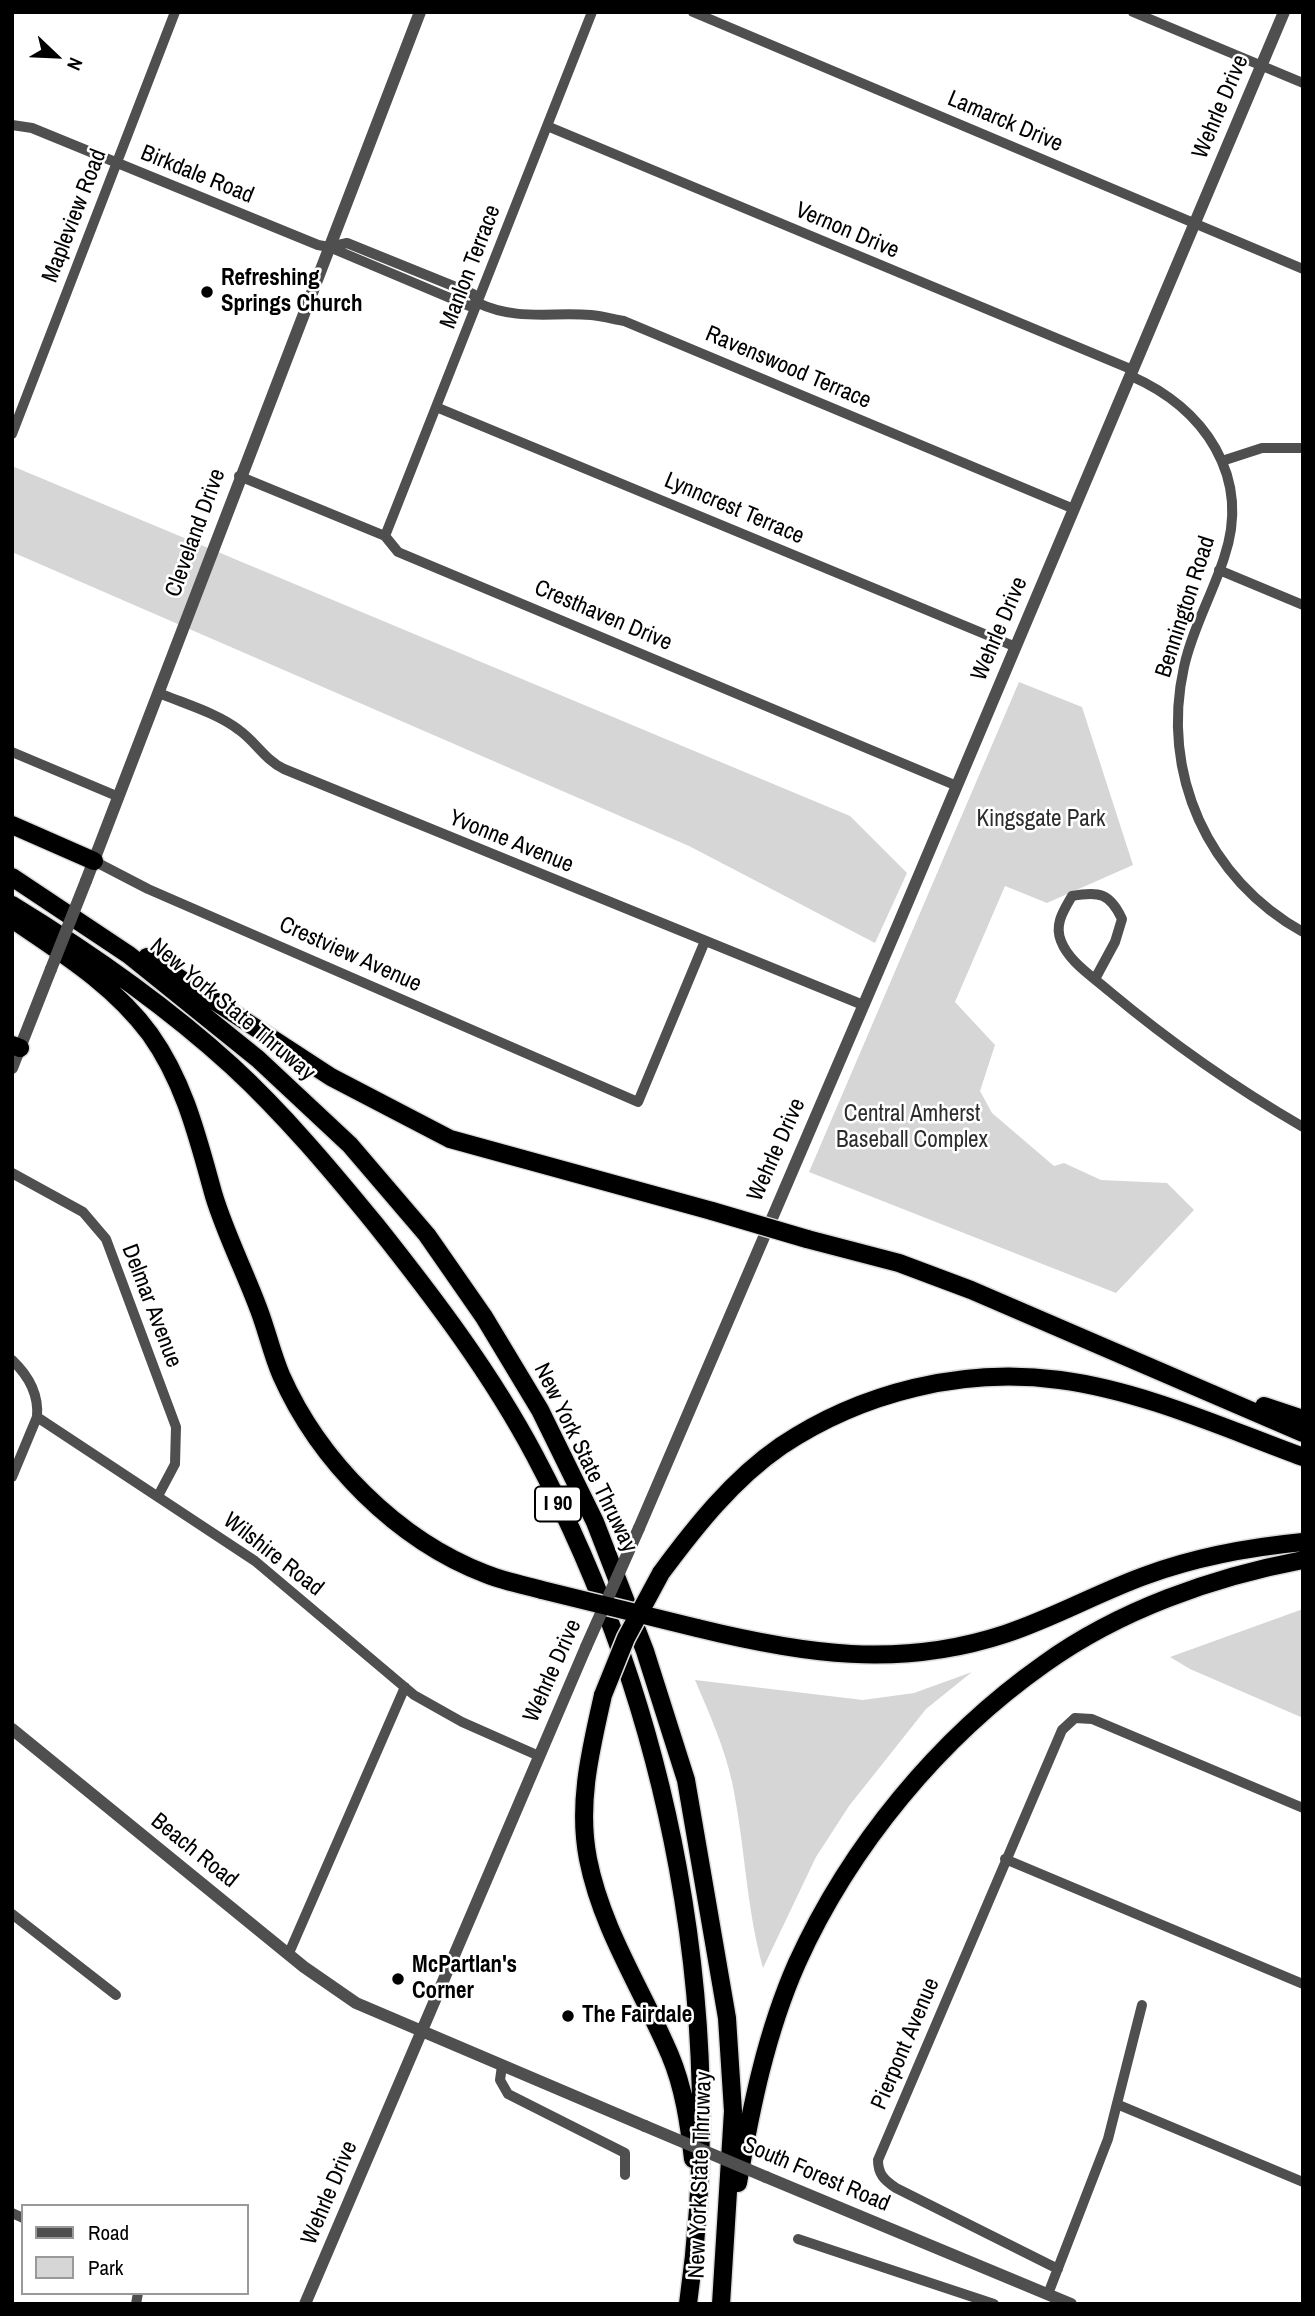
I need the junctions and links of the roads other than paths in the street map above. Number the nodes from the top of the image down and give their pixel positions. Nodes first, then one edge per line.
1 (174, 12) edge
2 (420, 12) edge
3 (592, 12) edge
4 (693, 12) edge
5 (1133, 12) edge
6 (1284, 12) edge
7 (1262, 65) junction
8 (1303, 83) edge
9 (12, 125) edge
10 (547, 126) junction
11 (116, 163) junction
12 (1195, 223) junction
13 (329, 247) junction
14 (1303, 269) edge
15 (411, 270) junction
16 (407, 281) junction
17 (478, 303) junction
18 (1132, 373) junction
19 (436, 407) junction
20 (12, 434) edge
21 (1303, 448) edge
22 (1222, 461) junction
23 (239, 476) junction
24 (1074, 509) junction
25 (385, 536) junction
26 (1219, 570) junction
27 (1303, 606) edge
28 (1016, 647) junction
29 (159, 693) junction
30 (12, 752) edge
31 (957, 786) junction
32 (119, 797) junction
33 (12, 825) edge
34 (94, 861) junction
35 (12, 877) edge
36 (12, 905) edge
37 (12, 919) edge
38 (83, 922) junction
39 (1303, 932) edge
40 (705, 941) junction
41 (1095, 979) junction
42 (863, 1004) junction
43 (16, 1047) edge
44 (12, 1068) edge
45 (1303, 1127) edge
46 (12, 1173) edge
47 (12, 1360) edge
48 (1180, 1381) junction
49 (37, 1417) junction
50 (1303, 1419) edge
51 (1303, 1433) edge
52 (1303, 1457) edge
53 (12, 1477) edge
54 (158, 1496) junction
55 (1303, 1542) edge
56 (1303, 1560) edge
57 (405, 1687) junction
58 (12, 1729) edge
59 (539, 1756) junction
60 (1303, 1808) edge
61 (1005, 1859) junction
62 (12, 1914) edge
63 (289, 1953) junction
64 (1303, 1984) edge
65 (116, 1994) dead end
66 (353, 2001) joint
67 (1142, 2005) dead end
68 (421, 2032) junction
69 (502, 2066) junction
70 (1119, 2105) junction
71 (625, 2175) dead end
72 (1303, 2182) edge
73 (697, 2202) junction
74 (797, 2239) dead end
75 (727, 2252) junction
76 (1058, 2269) junction
77 (1048, 2294) junction
78 (305, 2304) edge
79 (688, 2304) edge
80 (721, 2304) edge
81 (994, 2304) edge
82 (1071, 2304) edge

1 - 11 street, Mapleview Road
2 - 13 street, Cleveland Drive
3 - 10 street, Manlon Terrace
4 - 12 street, Lamarck Drive
5 - 7 street
6 - 7 street, Wehrle Drive
7 - 8 street
7 - 12 street, Wehrle Drive
9 - 11 street, Birkdale Road
10 - 17 street, Manlon Terrace
10 - 18 street, Vernon Drive
11 - 13 street, Birkdale Road
11 - 20 street, Mapleview Road
12 - 14 street, Lamarck Drive
12 - 18 street, Wehrle Drive
13 - 15 street, Ravenswood Terrace
13 - 16 street, Ravenswood Terrace
13 - 23 street, Cleveland Drive
15 - 16 street
15 - 17 street, Ravenswood Terrace
16 - 17 street, Ravenswood Terrace
17 - 19 street, Manlon Terrace
17 - 24 street, Ravenswood Terrace
18 - 22 street, Bennington Road
18 - 24 street, Wehrle Drive
19 - 25 street, Manlon Terrace
19 - 28 street, Lynncrest Terrace
21 - 22 street
22 - 26 street, Bennington Road
23 - 25 street, Cresthaven Drive
23 - 29 street, Cleveland Drive
24 - 28 street, Wehrle Drive
25 - 31 street, Cresthaven Drive
26 - 27 street
26 - 39 street, Bennington Road
28 - 31 street, Wehrle Drive
29 - 32 street, Cleveland Drive
29 - 40 street, Yvonne Avenue
30 - 32 street
31 - 42 street, Wehrle Drive
32 - 34 street, Cleveland Drive
33 - 34 highway
34 - 40 street, Crestview Avenue
34 - 43 street, Cleveland Drive, bridge
35 - 38 highway, New York State Thruway / I 90
36 - 73 highway, New York State Thruway / I 90
37 - 55 highway, bridge
38 - 48 highway, bridge
38 - 75 highway, New York State Thruway / I 90
40 - 42 street, Yvonne Avenue
41 - 41 street
41 - 45 street
42 - 59 street, Wehrle Drive, bridge
43 - 44 street, Cleveland Drive
46 - 54 street, Delmar Avenue
47 - 49 street
48 - 50 highway
48 - 51 highway
49 - 53 street
49 - 54 street, Wilshire Road
52 - 73 highway, bridge
54 - 57 street, Wilshire Road
56 - 75 highway
57 - 59 street, Wilshire Road
57 - 63 street
58 - 63 street, Beach Road
59 - 68 street, Wehrle Drive
60 - 61 street, Pierpont Avenue
61 - 64 street
61 - 76 street, Pierpont Avenue
62 - 65 street
63 - 66 street, Beach Road
66 - 68 street, South Forest Road
67 - 70 street
68 - 69 street, South Forest Road
68 - 78 street, Wehrle Drive
69 - 71 street
69 - 77 street, South Forest Road, bridge
70 - 72 street
70 - 76 street
73 - 79 highway, New York State Thruway / I 90
74 - 81 street
75 - 80 highway, New York State Thruway / I 90
76 - 77 street
77 - 82 street, South Forest Road

